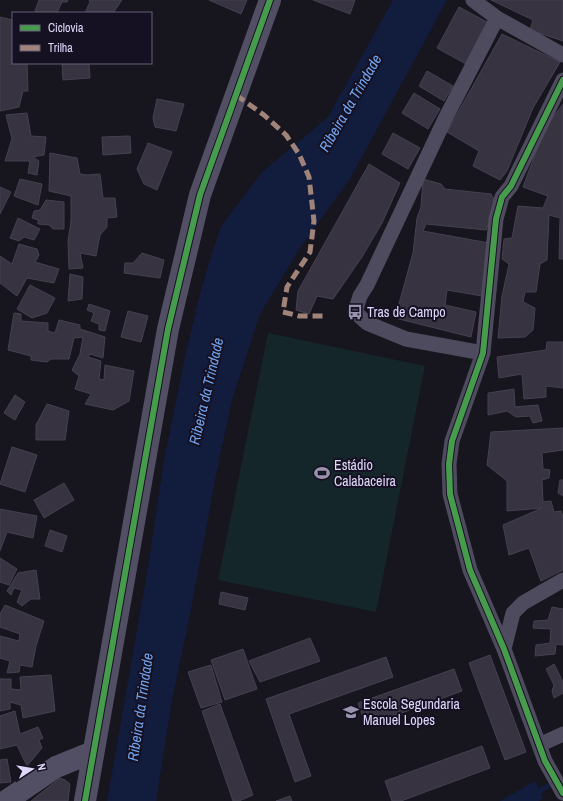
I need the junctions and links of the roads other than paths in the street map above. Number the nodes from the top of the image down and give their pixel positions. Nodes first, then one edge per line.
1 (270, 0) edge
2 (473, 0) edge
3 (498, 18) junction
4 (563, 55) edge
5 (563, 80) edge
6 (483, 353) junction
7 (563, 580) edge
8 (504, 649) junction
9 (563, 734) edge
10 (539, 745) junction
11 (93, 752) junction
12 (563, 793) edge
13 (6, 801) edge
14 (85, 801) edge

1 - 11 street
2 - 3 street
3 - 4 street
3 - 6 street
5 - 6 street
6 - 8 street
7 - 8 street
8 - 10 street
9 - 10 street
10 - 12 street
11 - 13 street
11 - 14 street

